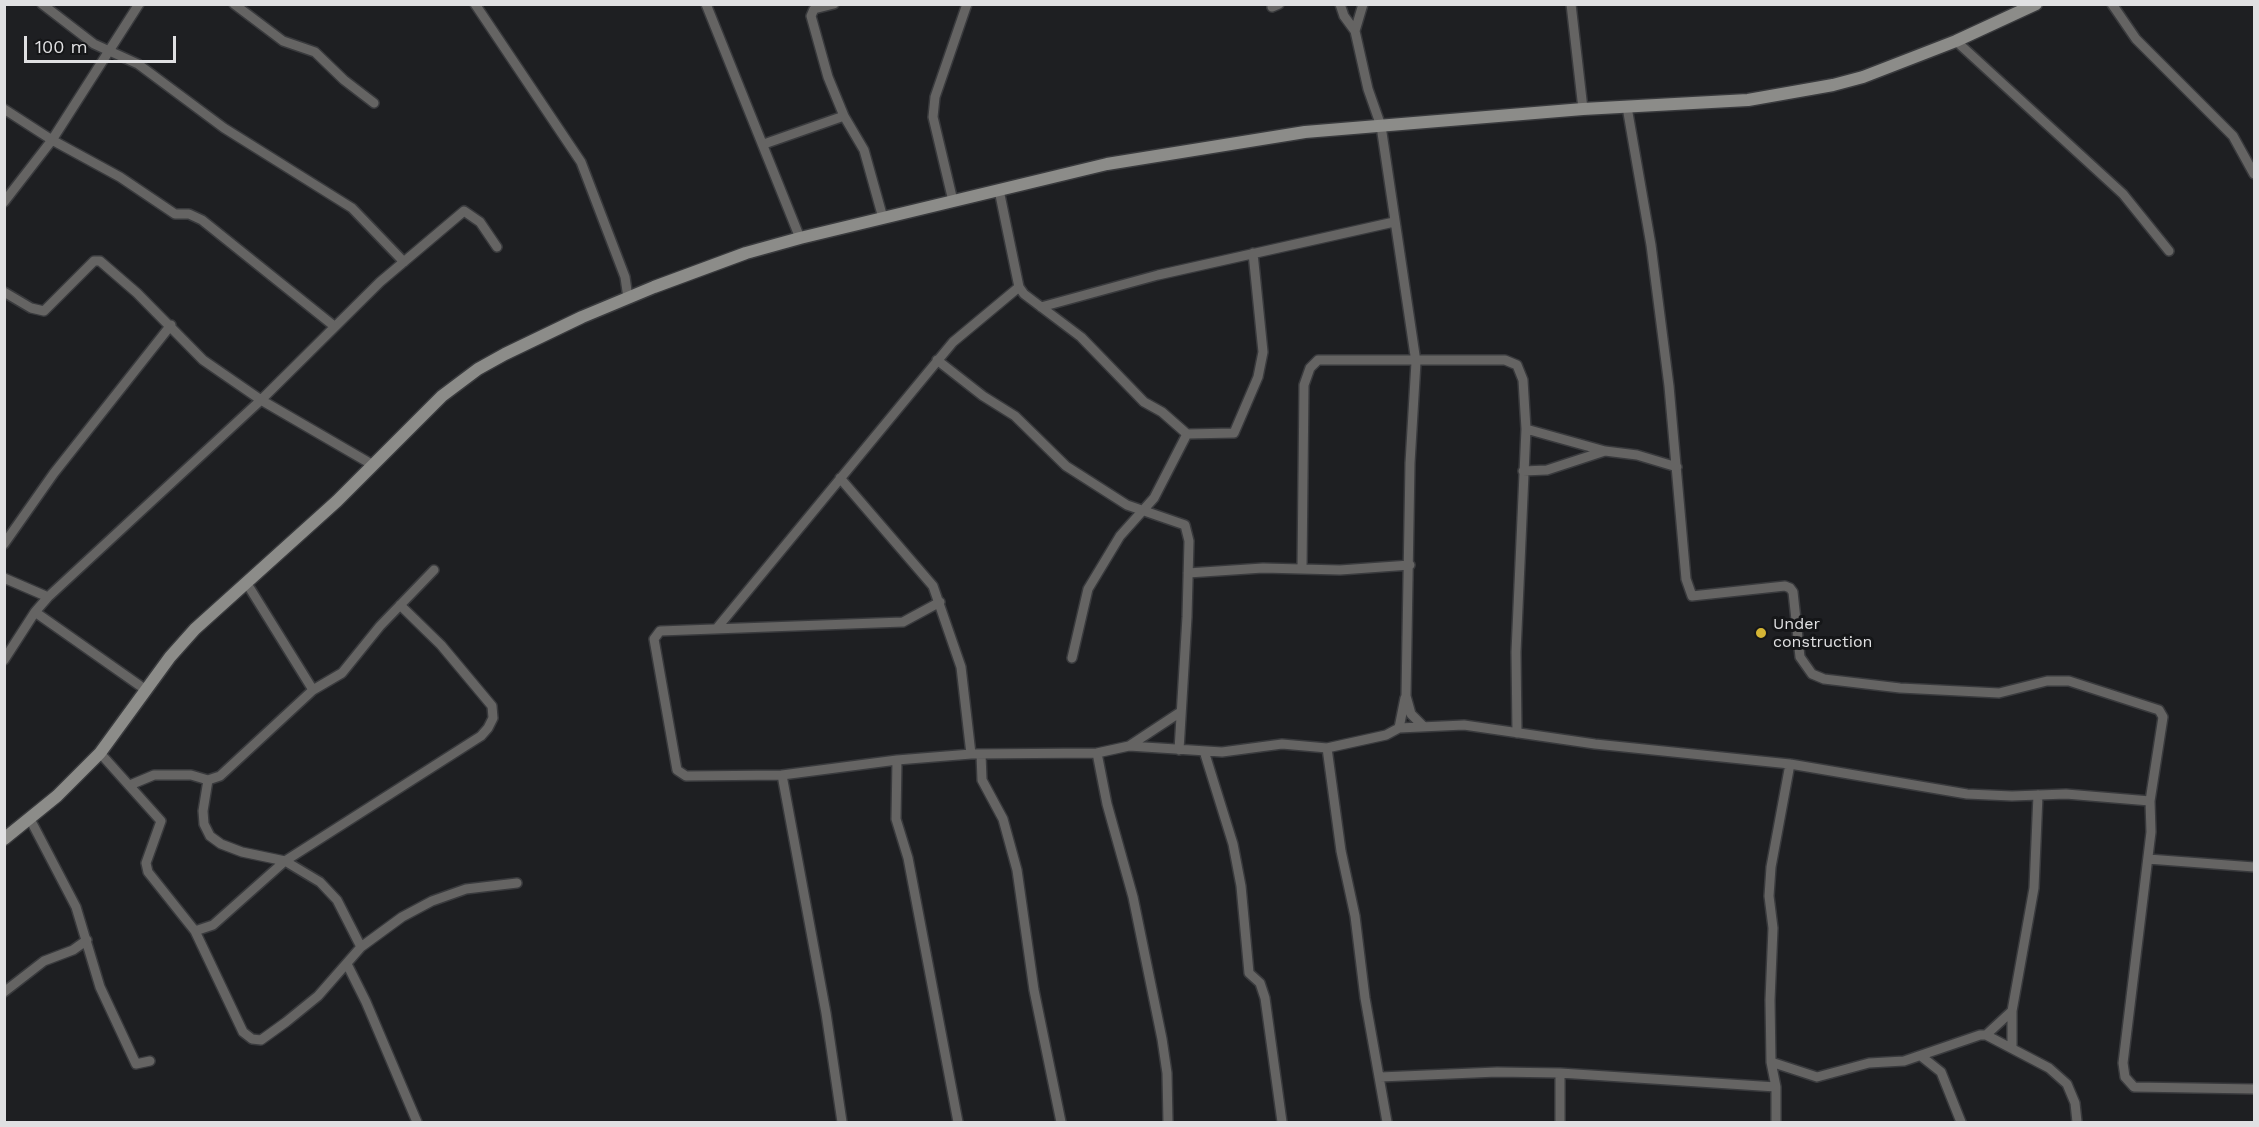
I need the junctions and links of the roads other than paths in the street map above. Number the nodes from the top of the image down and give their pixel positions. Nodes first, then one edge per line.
1 (42, 4) edge
2 (139, 4) edge
3 (234, 4) edge
4 (475, 4) edge
5 (706, 4) edge
6 (834, 4) edge
7 (966, 4) edge
8 (1340, 4) edge
9 (1363, 4) edge
10 (1570, 4) edge
11 (2036, 4) edge
12 (2112, 4) edge
13 (1355, 31) junction
14 (1956, 40) junction
15 (107, 51) junction
16 (374, 103) dead end
17 (1627, 107) junction
18 (4, 109) edge
19 (1583, 109) junction
20 (844, 116) junction
21 (1381, 126) junction
22 (51, 140) junction
23 (764, 144) junction
24 (2254, 174) edge
25 (999, 190) junction
26 (953, 201) junction
27 (4, 202) edge
28 (883, 218) junction
29 (1394, 222) junction
30 (800, 238) junction
31 (497, 247) dead end
32 (2169, 251) dead end
33 (1253, 253) junction
34 (404, 262) junction
35 (1019, 287) junction
36 (4, 292) edge
37 (628, 298) junction
38 (1041, 307) junction
39 (171, 326) junction
40 (334, 326) junction
41 (937, 360) junction
42 (1416, 362) junction
43 (261, 400) junction
44 (1526, 429) junction
45 (1187, 434) junction
46 (1605, 451) junction
47 (373, 465) junction
48 (1677, 467) junction
49 (1523, 471) junction
50 (840, 478) junction
51 (1144, 512) junction
52 (4, 544) edge
53 (1410, 565) junction
54 (1302, 568) junction
55 (434, 570) dead end
56 (1188, 573) junction
57 (4, 578) edge
58 (246, 582) junction
59 (48, 597) junction
60 (940, 602) junction
61 (400, 605) junction
62 (35, 612) junction
63 (717, 628) junction
64 (1072, 658) dead end
65 (4, 660) edge
66 (146, 690) junction
67 (313, 690) junction
68 (1406, 696) junction
69 (1179, 713) junction
70 (1422, 725) junction
71 (1400, 728) junction
72 (1517, 733) junction
73 (1129, 746) junction
74 (1327, 748) junction
75 (1179, 750) junction
76 (1204, 751) junction
77 (100, 753) junction
78 (1097, 753) junction
79 (976, 754) junction
80 (897, 760) junction
81 (1790, 764) junction
82 (782, 776) junction
83 (208, 780) junction
84 (130, 785) junction
85 (2038, 795) junction
86 (2150, 801) junction
87 (30, 819) junction
88 (4, 839) edge
89 (2148, 859) junction
90 (285, 861) junction
91 (2254, 867) edge
92 (517, 883) dead end
93 (195, 931) junction
94 (87, 940) junction
95 (361, 946) junction
96 (347, 964) junction
97 (4, 992) edge
98 (2012, 1011) junction
99 (1986, 1035) junction
100 (2012, 1048) junction
101 (1921, 1056) junction
102 (150, 1061) dead end
103 (1771, 1062) junction
104 (1560, 1073) junction
105 (1380, 1077) junction
106 (1776, 1087) junction
107 (2254, 1089) edge
108 (417, 1122) edge
109 (842, 1122) edge
110 (958, 1122) edge
111 (1061, 1122) edge
112 (1168, 1122) edge
113 (1282, 1122) edge
114 (1387, 1122) edge
115 (1560, 1122) edge
116 (1776, 1122) edge
117 (1961, 1122) edge
118 (2077, 1122) edge

1 - 15 street
2 - 15 street
3 - 16 street
4 - 37 street
5 - 23 street
6 - 20 street
7 - 26 street
8 - 13 street
9 - 13 street
10 - 19 street
11 - 14 street
12 - 24 street
13 - 21 street
14 - 17 street
14 - 32 street
15 - 22 street
15 - 34 street
17 - 19 street
17 - 48 street
18 - 22 street
19 - 21 street
20 - 23 street
20 - 28 street
21 - 25 street
21 - 29 street
22 - 27 street
22 - 40 street
23 - 30 street
25 - 26 street
25 - 35 street
26 - 28 street
28 - 30 street
29 - 33 street
29 - 42 street
30 - 37 street
31 - 34 street
33 - 38 street
33 - 45 street
34 - 40 street
35 - 38 street
35 - 41 street
36 - 39 street
37 - 47 street
38 - 45 street
39 - 43 street
39 - 52 street
40 - 43 street
41 - 50 street
41 - 51 street
42 - 44 street
42 - 53 street
42 - 54 street
43 - 47 street
43 - 59 street
44 - 46 street
44 - 49 street
45 - 51 street
46 - 48 street
46 - 49 street
47 - 58 street
48 - 86 street
49 - 72 street
50 - 60 street
50 - 63 street
51 - 56 street
51 - 64 street
53 - 54 street
53 - 68 street
54 - 56 street
55 - 61 street
56 - 69 street
57 - 59 street
58 - 66 street
58 - 67 street
59 - 62 street
60 - 63 street
60 - 79 street
61 - 67 street
61 - 90 street
62 - 65 street
62 - 66 street
63 - 82 street
66 - 77 street
67 - 83 street
68 - 70 street
68 - 71 street
69 - 73 street
69 - 75 street
70 - 71 street
70 - 72 street
71 - 74 street
72 - 81 street
73 - 75 street
73 - 78 street
74 - 76 street
74 - 105 street
75 - 76 street
76 - 113 street
77 - 84 street
77 - 87 street
78 - 79 street
78 - 112 street
79 - 80 street
79 - 111 street
80 - 82 street
80 - 110 street
81 - 85 street
81 - 103 street
82 - 109 street
83 - 84 street
83 - 90 street
84 - 93 street
85 - 86 street
85 - 98 street
86 - 89 street
87 - 88 street
87 - 94 street
89 - 91 street
89 - 107 street
90 - 93 street
90 - 95 street
92 - 95 street
93 - 96 street
94 - 97 street
94 - 102 street
95 - 96 street
96 - 108 street
98 - 99 street
98 - 100 street
99 - 100 street
99 - 101 street
100 - 118 street
101 - 103 street
101 - 117 street
103 - 106 street
104 - 105 street
104 - 106 street
104 - 115 street
105 - 114 street
106 - 116 street

